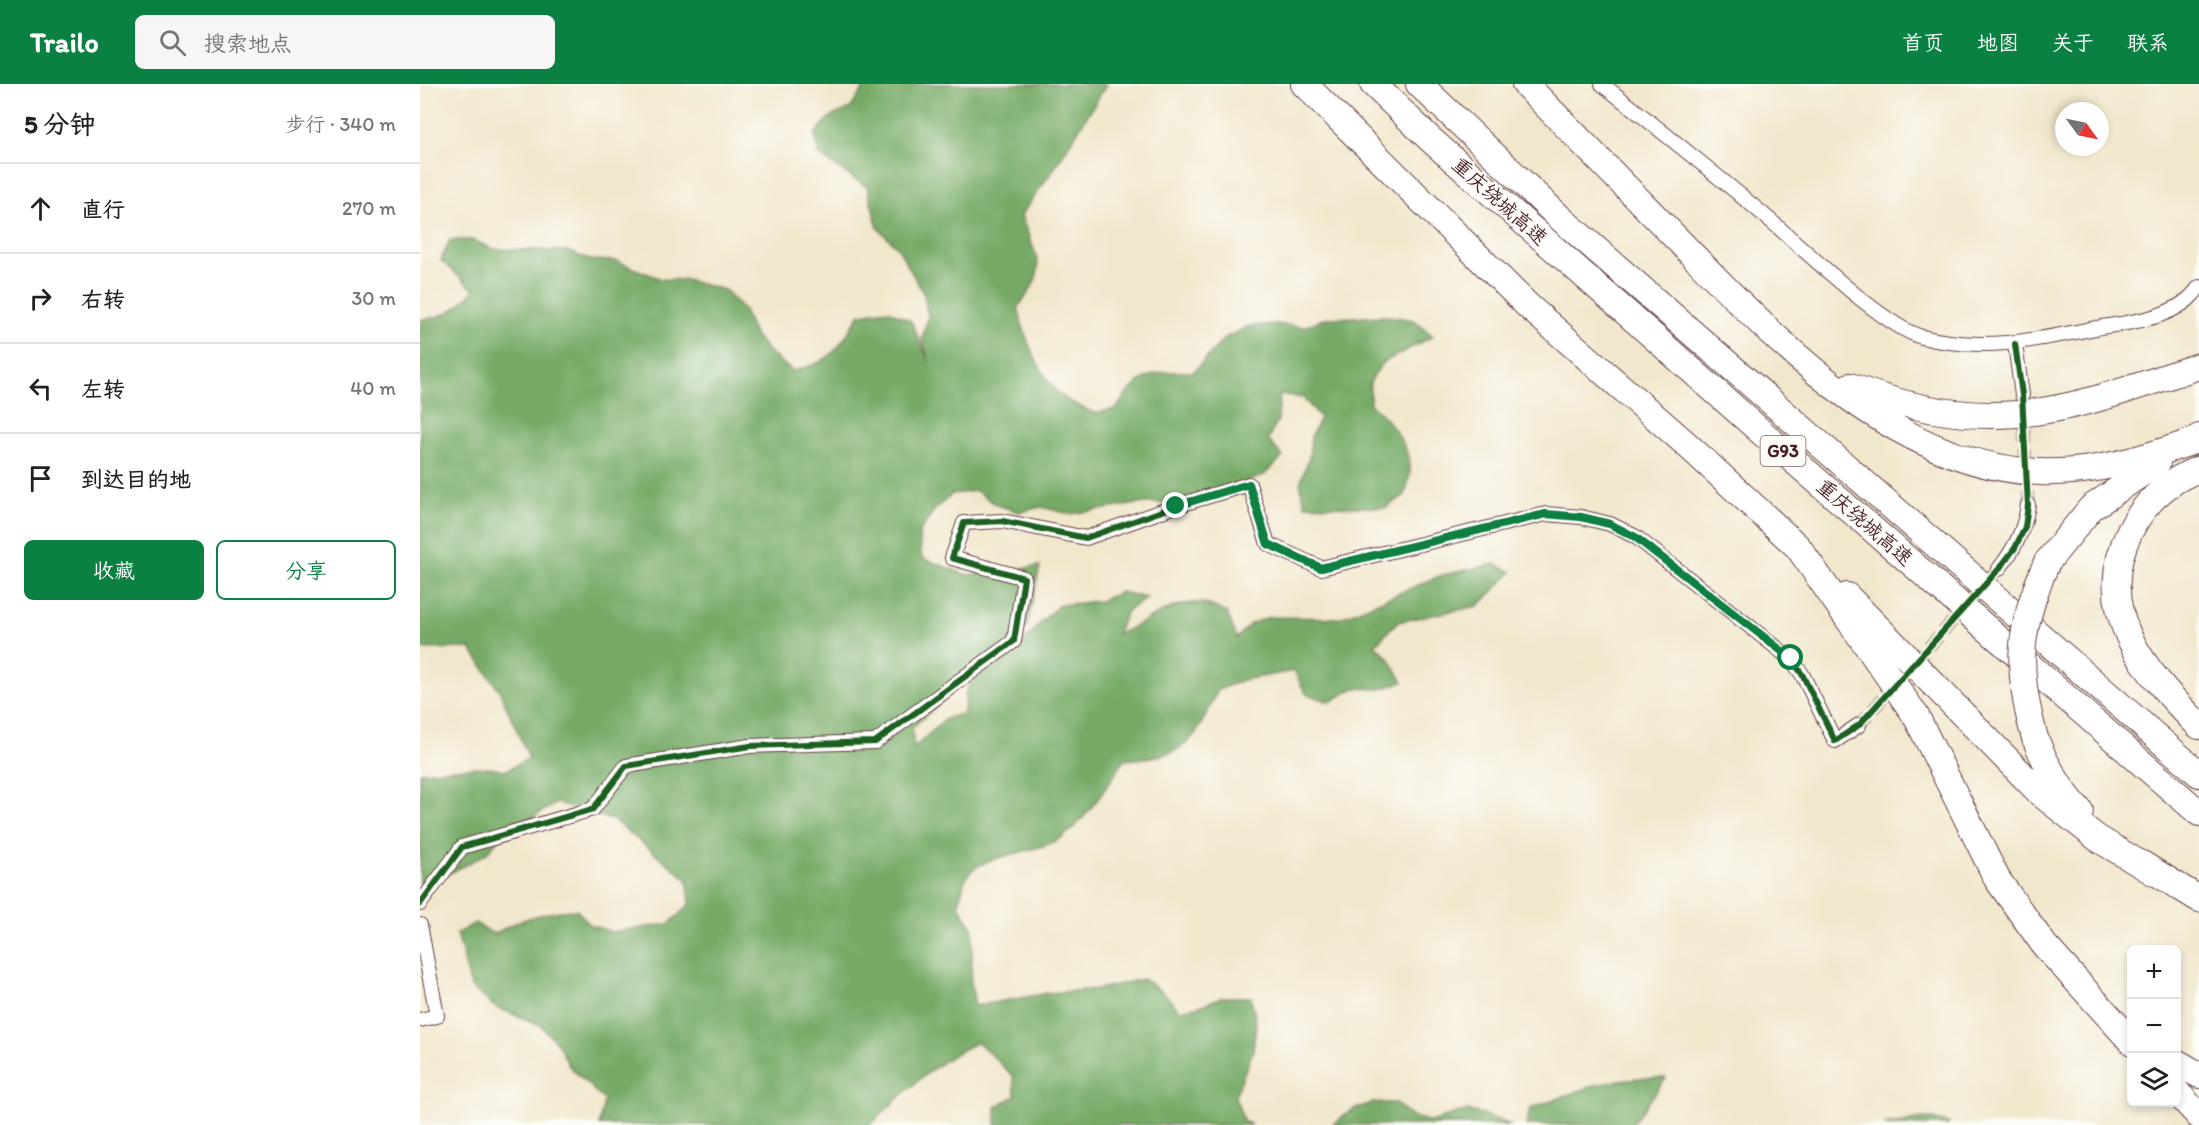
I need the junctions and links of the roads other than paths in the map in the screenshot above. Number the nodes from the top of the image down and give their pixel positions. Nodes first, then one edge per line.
1 (1304, 84) edge
2 (1373, 84) edge
3 (1419, 84) edge
4 (1442, 84) edge
5 (1525, 84) edge
6 (1602, 84) edge
7 (2199, 287) edge
8 (1642, 288) junction
9 (2015, 344) junction
10 (2199, 366) edge
11 (1823, 376) junction
12 (2022, 395) tunnel mouth
13 (2195, 439) edge
14 (2199, 469) edge
15 (2028, 505) tunnel mouth
16 (1798, 547) junction
17 (2000, 569) tunnel mouth
18 (1859, 725) tunnel mouth
19 (2199, 726) edge
20 (2199, 774) edge
21 (2199, 813) edge
22 (2155, 873) junction
23 (2199, 899) edge
24 (420, 904) edge
25 (420, 925) edge
26 (2101, 1009) junction
27 (420, 1020) edge
28 (2127, 1027) edge
29 (2127, 1037) edge
30 (2181, 1065) edge
31 (2199, 1075) edge
32 (2181, 1096) edge
33 (2199, 1116) edge

1 - 16 highway
2 - 21 highway, 重庆绕城高速 / G93
3 - 8 highway, 重庆绕城高速 / G93
4 - 8 highway
5 - 11 highway
6 - 9 street
7 - 9 street
8 - 20 highway, 重庆绕城高速 / G93
9 - 12 street
10 - 11 highway
11 - 13 highway
13 - 22 highway, bridge
14 - 19 highway
15 - 17 street
16 - 22 highway
16 - 26 highway
18 - 24 street
22 - 23 highway
25 - 27 street
26 - 28 highway
26 - 29 highway
30 - 31 highway
32 - 33 highway

